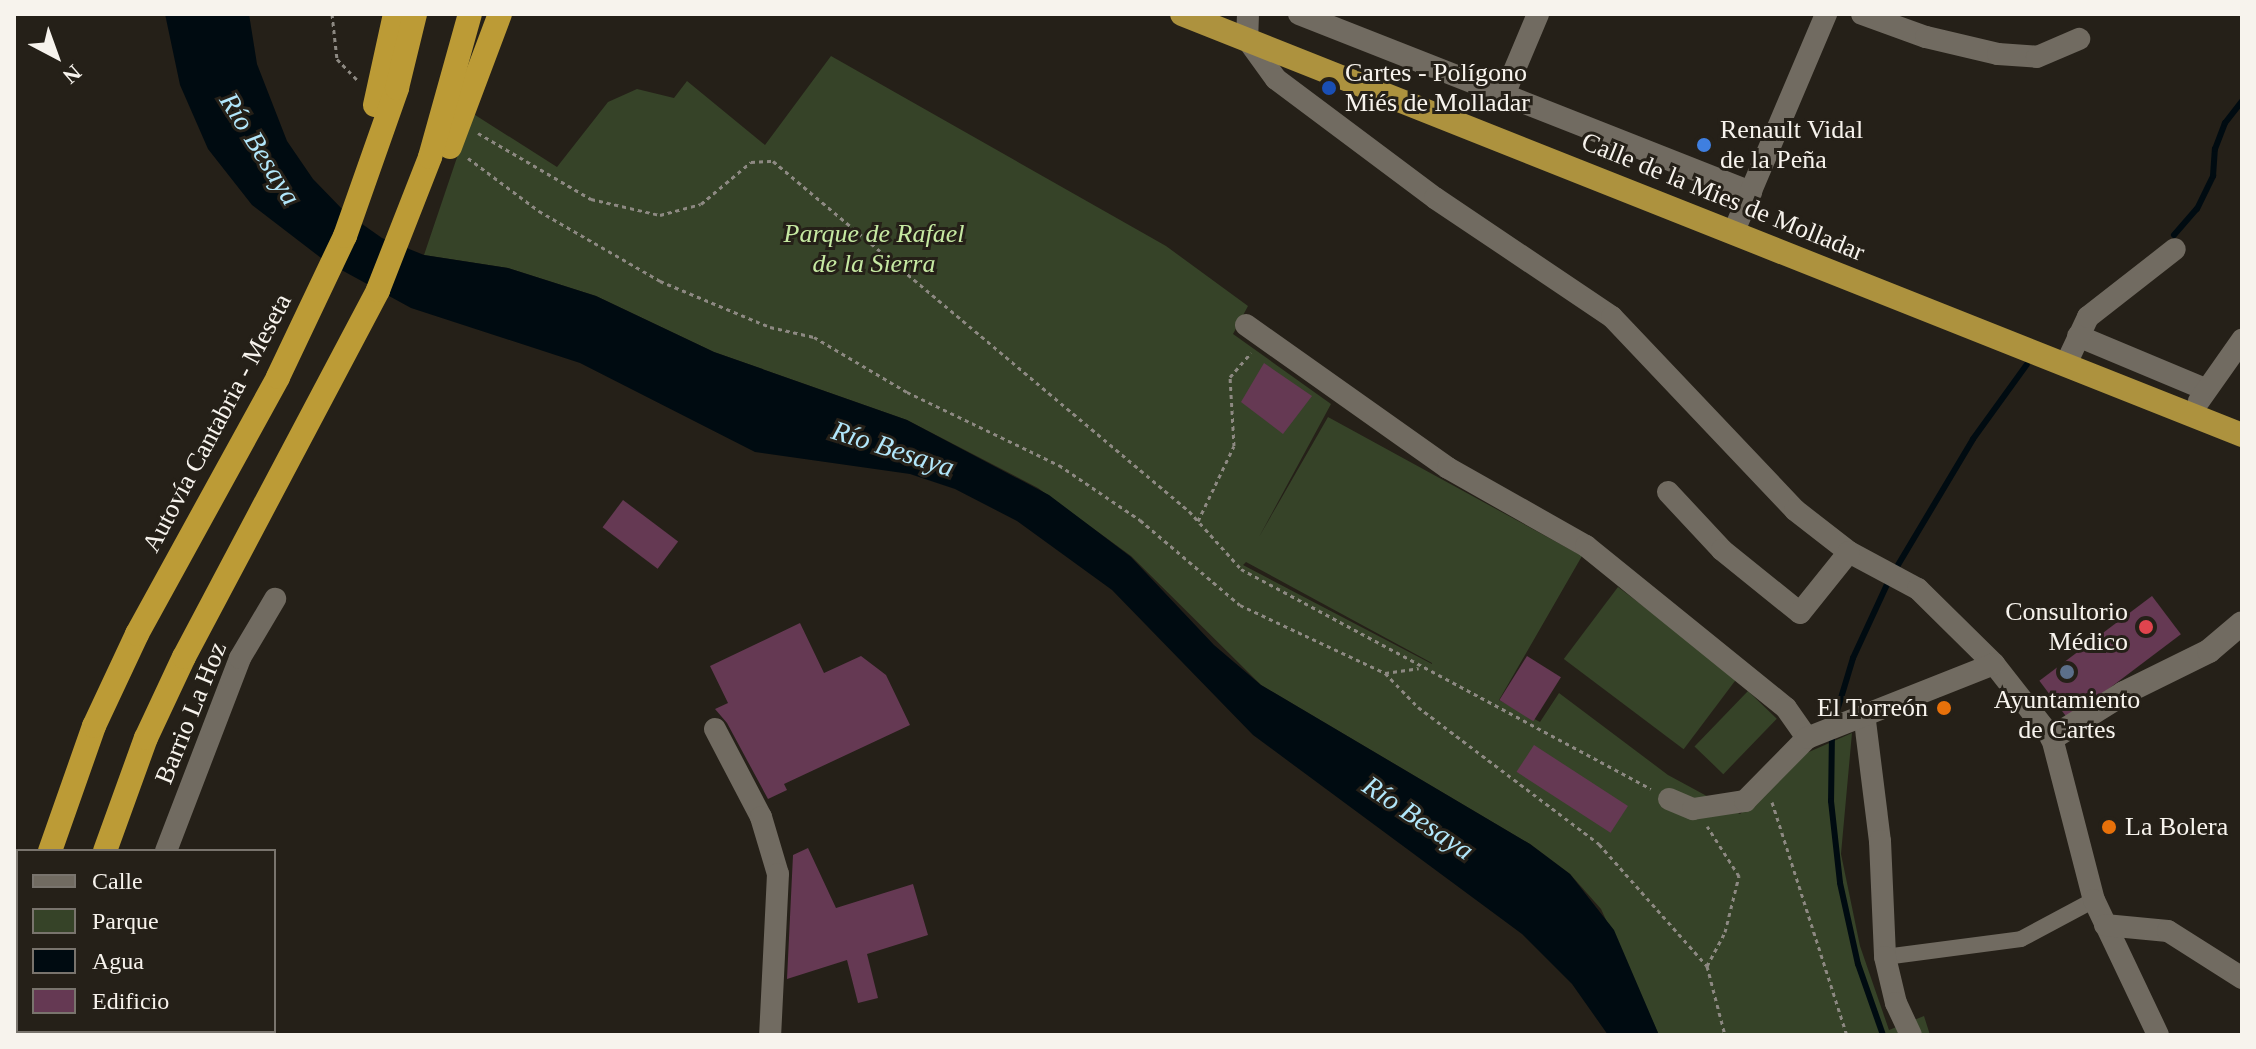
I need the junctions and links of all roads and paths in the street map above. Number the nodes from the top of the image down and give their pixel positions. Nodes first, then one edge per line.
1 (332, 14) edge
2 (395, 14) edge
3 (415, 14) edge
4 (470, 14) edge
5 (500, 14) edge
6 (1182, 14) edge
7 (1248, 14) edge
8 (1299, 14) edge
9 (1538, 14) edge
10 (1826, 14) edge
11 (1862, 14) edge
12 (1247, 39) junction
13 (2079, 39) dead end
14 (380, 86) junction
15 (1504, 95) junction
16 (456, 105) junction
17 (475, 131) dead end
18 (467, 157) dead end
19 (1751, 192) junction
20 (1734, 231) junction
21 (2175, 249) dead end
22 (1255, 332) joint
23 (2078, 336) junction
24 (2242, 340) edge
25 (2066, 364) junction
26 (2205, 389) junction
27 (2194, 415) junction
28 (2242, 435) edge
29 (1668, 492) dead end
30 (1198, 521) junction
31 (1849, 552) junction
32 (275, 599) dead end
33 (2242, 623) edge
34 (1994, 664) junction
35 (1423, 668) junction
36 (1385, 673) junction
37 (1864, 713) junction
38 (715, 729) dead end
39 (1812, 736) junction
40 (2052, 738) junction
41 (1765, 781) junction
42 (1669, 799) joint
43 (1715, 808) junction
44 (51, 849) edge
45 (106, 849) edge
46 (167, 849) edge
47 (2094, 900) junction
48 (2105, 925) junction
49 (1885, 957) junction
50 (1707, 966) junction
51 (2242, 978) edge
52 (770, 1035) edge
53 (1725, 1035) edge
54 (1847, 1035) edge
55 (1911, 1035) edge
56 (2158, 1035) edge

1 - 14 path
2 - 14 highway
3 - 14 highway, Autovía Cantabria - Meseta
4 - 16 highway
5 - 16 highway
6 - 12 highway, Calle de la Mies de Molladar
7 - 12 street
8 - 15 street
9 - 15 street
10 - 19 street
11 - 13 street
12 - 20 highway, Calle de la Mies de Molladar
12 - 31 street
14 - 44 highway, Autovía Cantabria - Meseta
15 - 19 street
16 - 45 highway
17 - 30 path
18 - 36 path
19 - 20 street
20 - 25 highway, Calle de la Mies de Molladar
21 - 23 street
22 - 30 path
22 - 39 street
23 - 25 street
23 - 26 street
24 - 26 street
25 - 27 highway, Calle de la Mies de Molladar
26 - 27 street
27 - 28 highway, Calle de la Mies de Molladar
29 - 31 street
30 - 35 path
31 - 34 street
32 - 46 street, Barrio La Hoz
33 - 40 street
34 - 37 street
34 - 40 street
35 - 36 path
35 - 42 path
36 - 50 path
37 - 39 street
37 - 49 street
38 - 52 street
39 - 41 street
40 - 47 street
41 - 43 street
41 - 54 path
42 - 43 street
43 - 50 path
47 - 48 street
47 - 49 street
48 - 51 street
48 - 56 street
49 - 55 street
50 - 53 path

